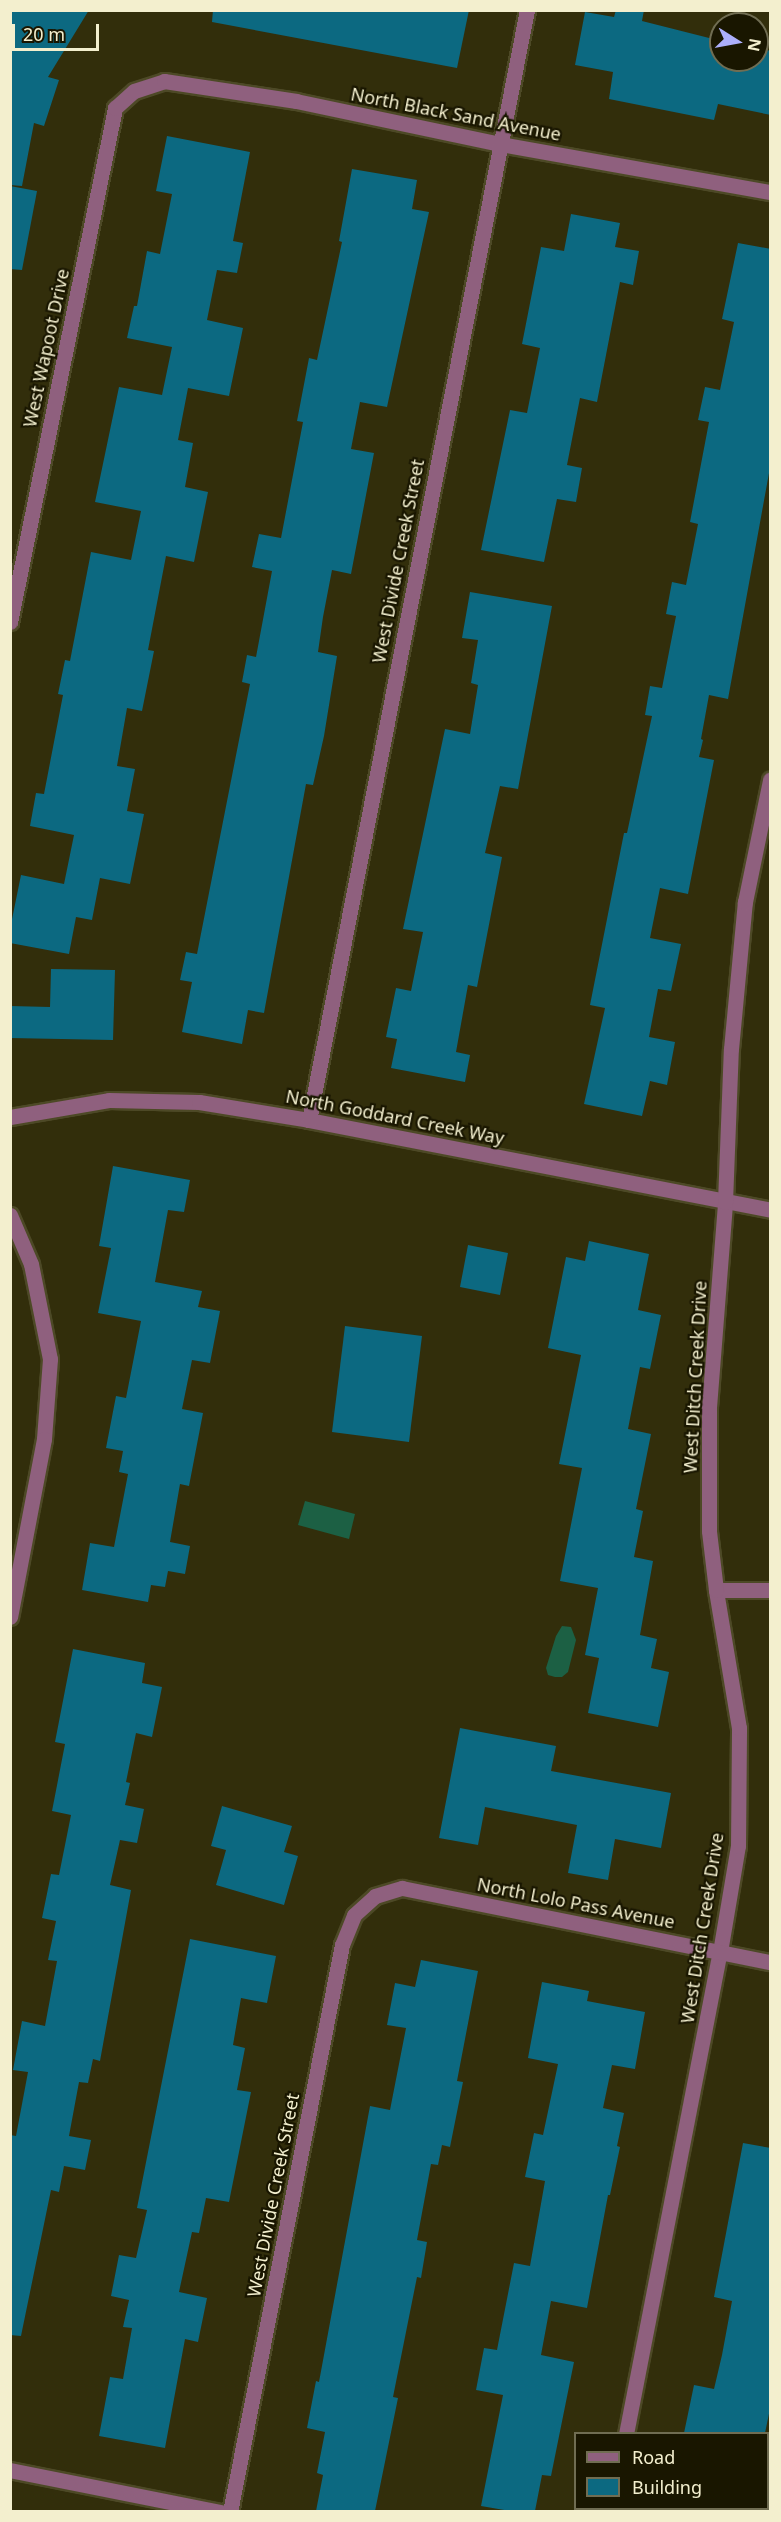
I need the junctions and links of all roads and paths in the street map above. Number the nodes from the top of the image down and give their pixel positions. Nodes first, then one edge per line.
1 (527, 10) edge
2 (134, 91) joint
3 (500, 144) junction
4 (771, 192) edge
5 (10, 622) edge
6 (771, 780) edge
7 (10, 1117) edge
8 (309, 1120) junction
9 (725, 1202) junction
10 (771, 1210) edge
11 (10, 1215) edge
12 (716, 1590) junction
13 (771, 1590) edge
14 (10, 1617) edge
15 (375, 1896) joint
16 (720, 1952) junction
17 (771, 1962) edge
18 (626, 2432) edge
19 (10, 2470) edge
20 (220, 2511) edge
21 (230, 2511) edge

1 - 3 street, West Divide Creek Street
2 - 3 street, North Black Sand Avenue
2 - 5 street, West Wapoot Drive
3 - 4 street, North Black Sand Avenue
3 - 8 street, West Divide Creek Street
6 - 9 street, West Ditch Creek Drive
7 - 8 street, North Goddard Creek Way
8 - 9 street, North Goddard Creek Way
9 - 10 street, North Goddard Creek Way
9 - 12 street, West Ditch Creek Drive
11 - 14 street
12 - 13 street
12 - 16 street, West Ditch Creek Drive
15 - 16 street, North Lolo Pass Avenue
15 - 21 street, West Divide Creek Street
16 - 17 street, North Lolo Pass Avenue
16 - 18 street, West Ditch Creek Drive
19 - 20 street

